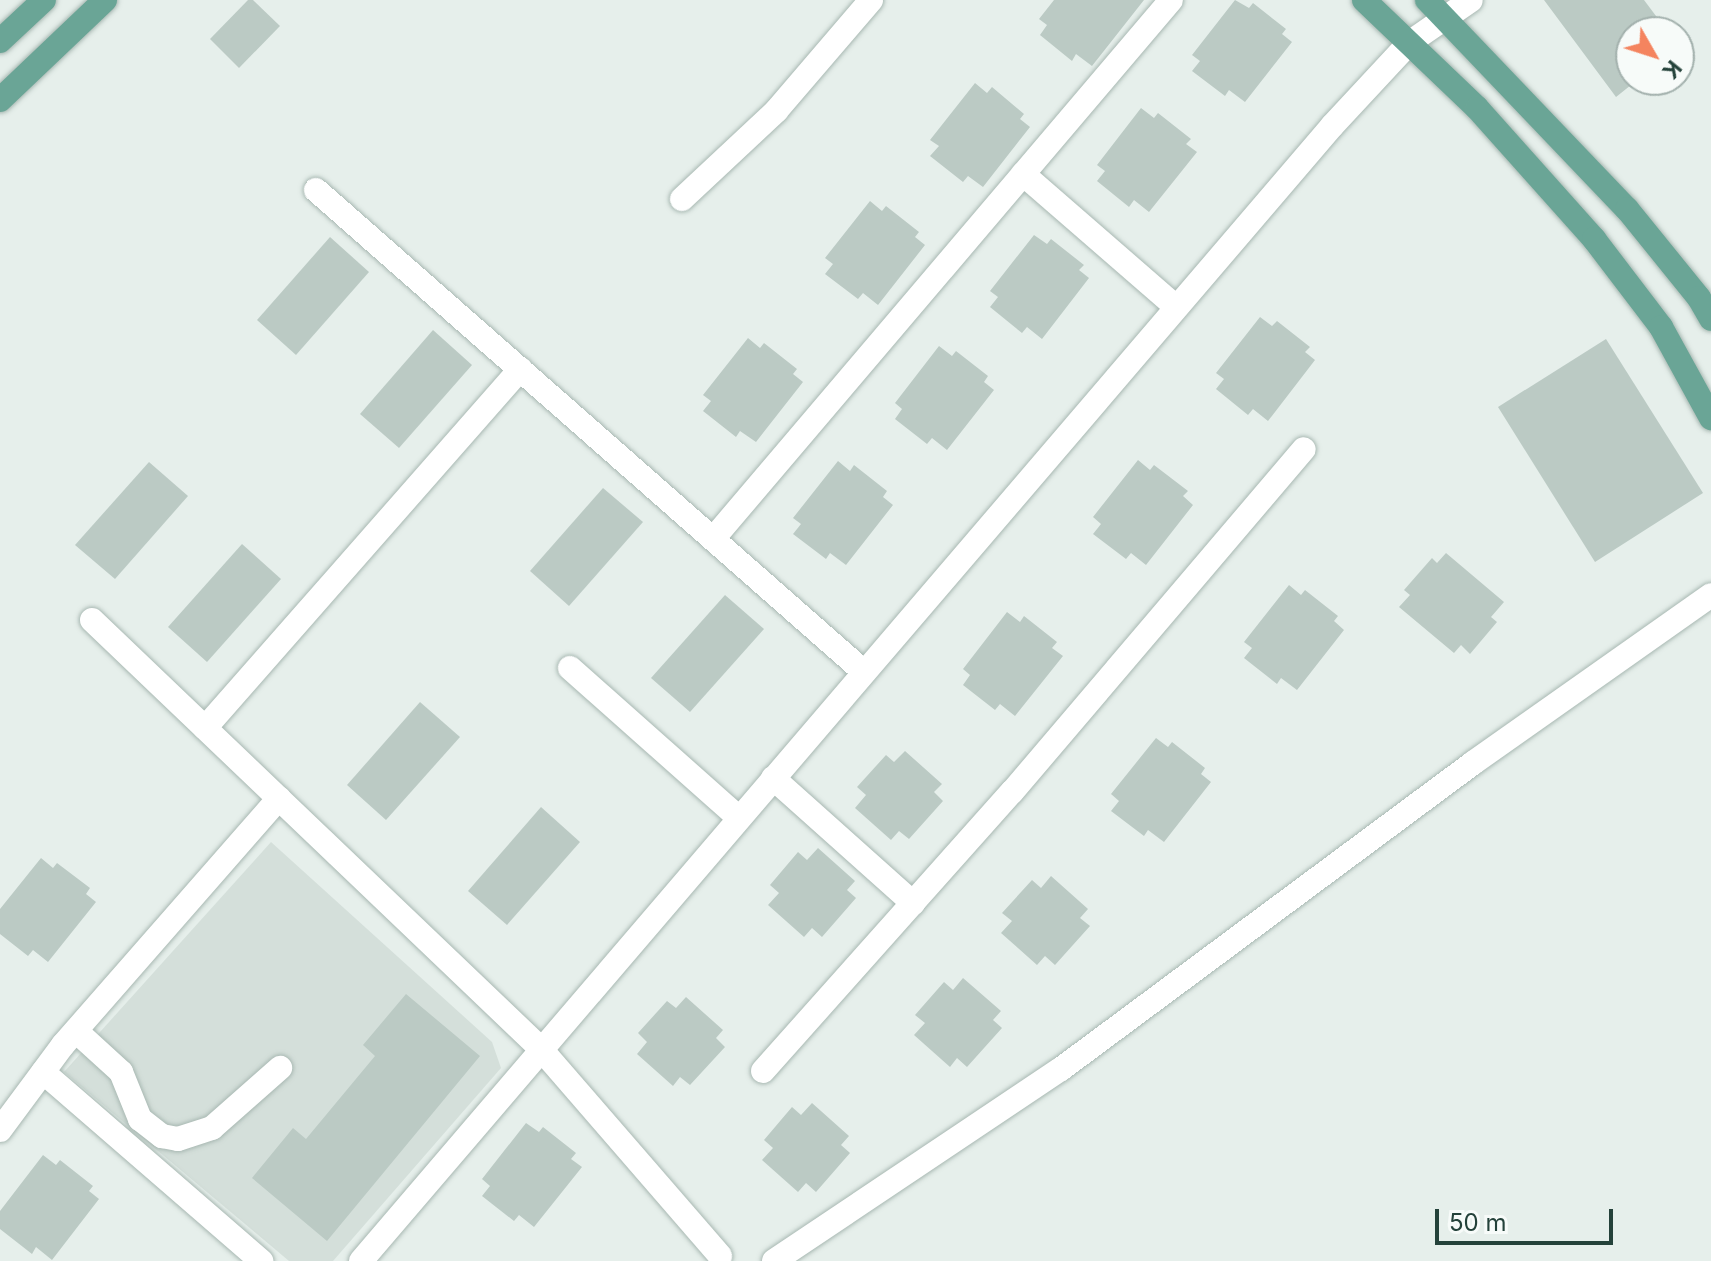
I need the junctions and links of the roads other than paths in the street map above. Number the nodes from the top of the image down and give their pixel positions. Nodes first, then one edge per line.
1 (44, 0) edge
2 (105, 0) edge
3 (871, 0) edge
4 (1171, 0) edge
5 (1364, 0) edge
6 (1427, 0) edge
7 (1471, 0) edge
8 (1446, 17) junction
9 (0, 41) edge
10 (1409, 43) junction
11 (0, 100) edge
12 (1023, 174) junction
13 (316, 190) dead end
14 (682, 199) dead end
15 (1176, 307) junction
16 (1711, 319) edge
17 (520, 369) junction
18 (1711, 418) edge
19 (1304, 449) dead end
20 (713, 539) junction
21 (1711, 595) edge
22 (92, 620) dead end
23 (570, 668) dead end
24 (864, 672) junction
25 (205, 728) junction
26 (773, 778) junction
27 (279, 798) junction
28 (739, 818) junction
29 (913, 903) junction
30 (76, 1031) junction
31 (540, 1048) junction
32 (280, 1068) dead end
33 (763, 1071) dead end
34 (43, 1072) junction
35 (0, 1130) edge
36 (720, 1256) dead end
37 (261, 1261) edge
38 (361, 1261) edge
39 (774, 1261) edge

1 - 9 main road
2 - 11 main road
3 - 14 street
4 - 12 street
5 - 10 main road
6 - 8 main road
7 - 8 street
8 - 10 street
8 - 16 main road
10 - 15 street
10 - 18 main road
12 - 15 street
12 - 20 street
13 - 17 street
15 - 24 street
17 - 20 street
17 - 25 street
19 - 29 street
20 - 24 street
21 - 39 street
22 - 25 street
23 - 28 street
24 - 26 street
25 - 27 street
26 - 28 street
26 - 29 street
27 - 30 street
27 - 31 street
28 - 31 street
29 - 33 street
30 - 32 street
30 - 34 street
31 - 36 street
31 - 38 street
34 - 35 street
34 - 37 street

